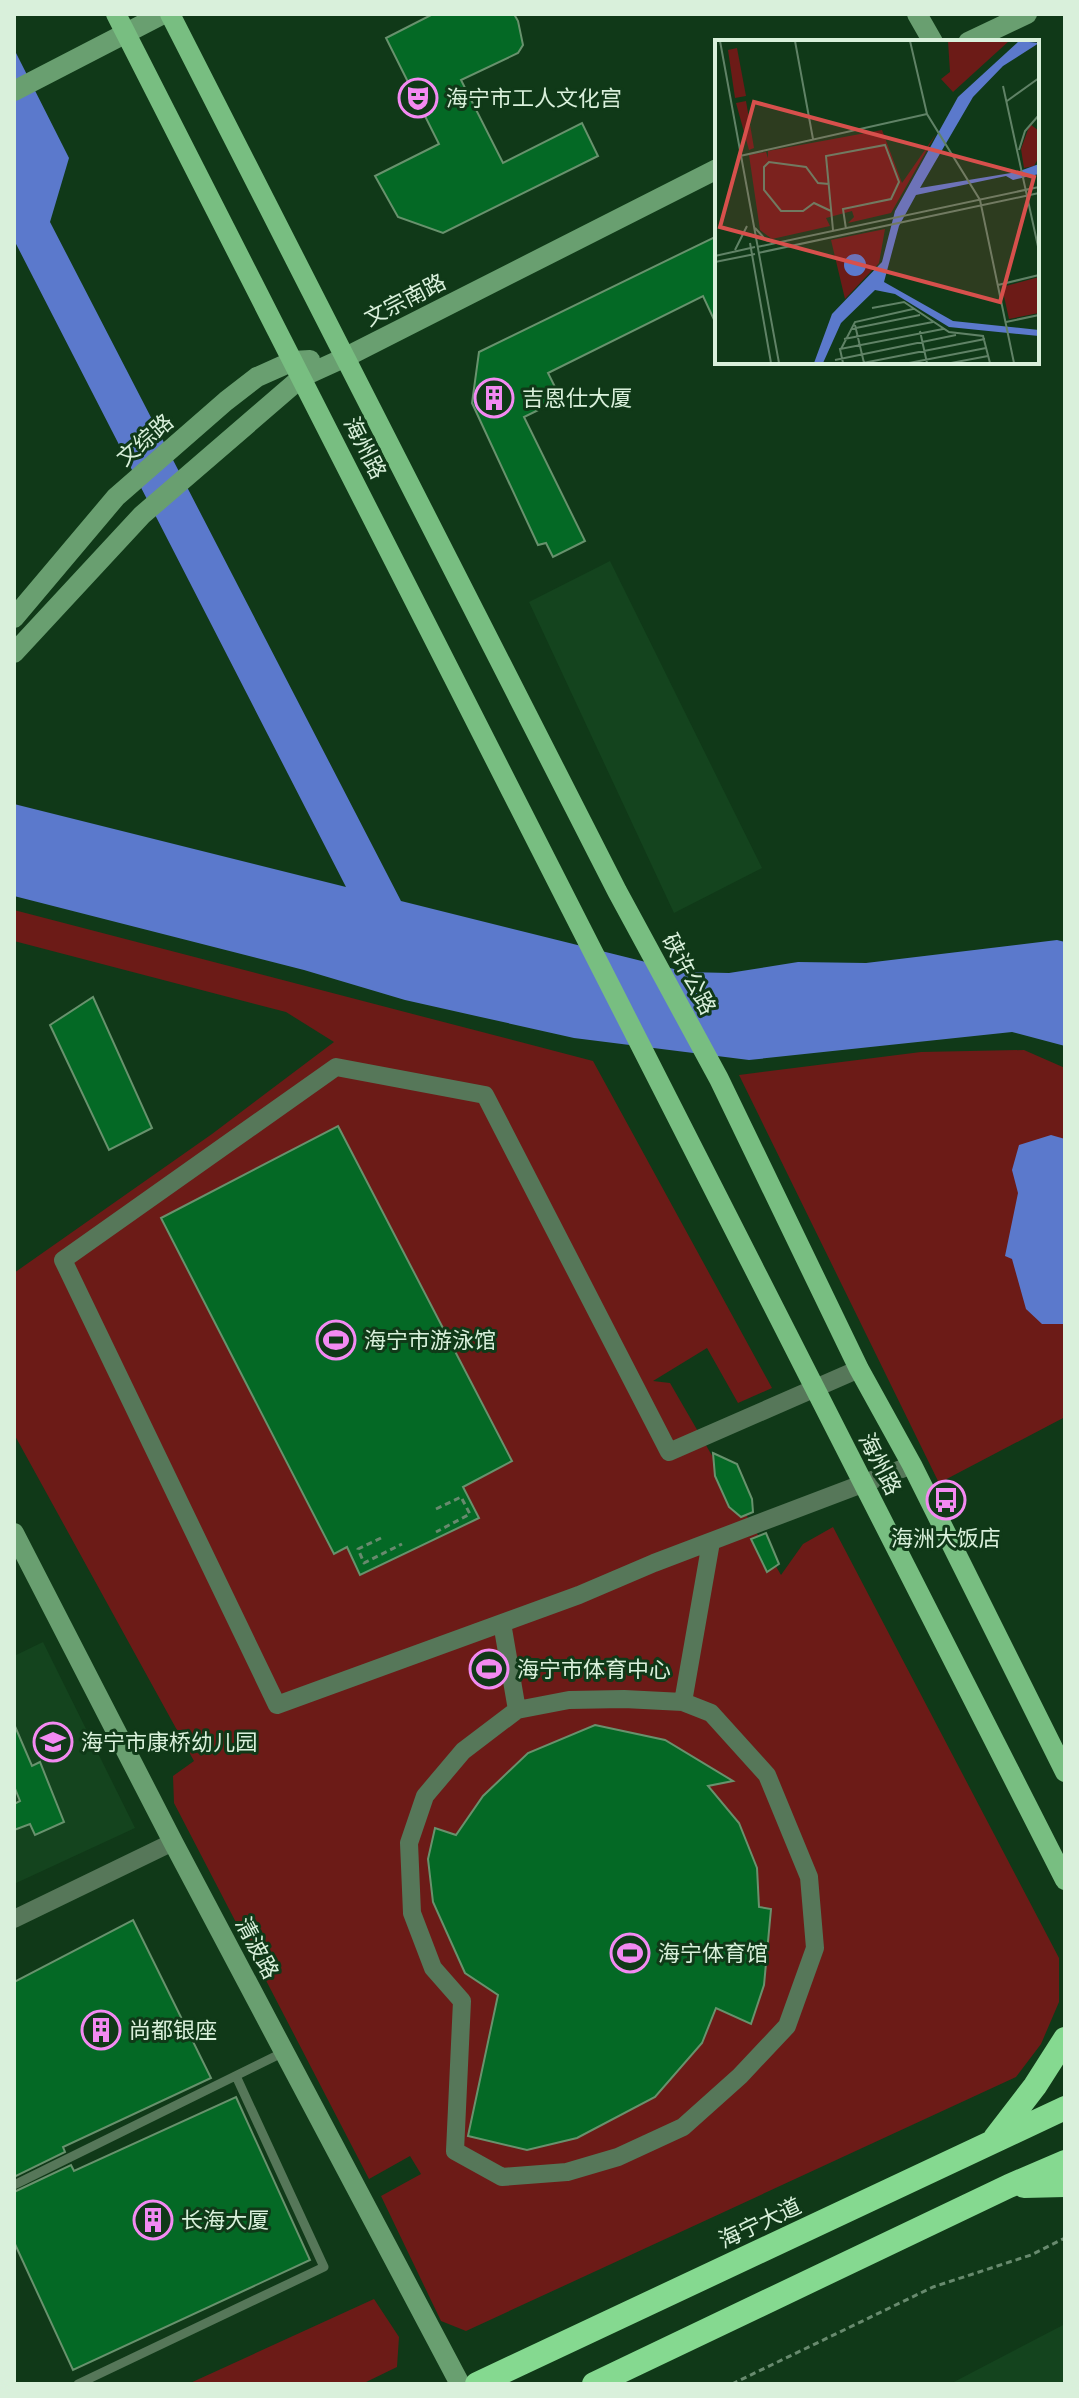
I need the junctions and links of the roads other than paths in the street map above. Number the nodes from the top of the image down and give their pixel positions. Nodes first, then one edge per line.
1 (116, 14) edge
2 (163, 14) edge
3 (170, 14) edge
4 (917, 14) edge
5 (1027, 14) edge
6 (126, 33) junction
7 (932, 40) edge
8 (972, 40) edge
9 (14, 91) edge
10 (715, 170) edge
11 (346, 357) junction
12 (298, 369) junction
13 (14, 618) edge
14 (14, 653) edge
15 (617, 891) joint
16 (719, 1079) joint
17 (859, 1369) junction
18 (815, 1388) junction
19 (912, 1465) junction
20 (864, 1485) junction
21 (14, 1533) edge
22 (711, 1542) junction
23 (502, 1623) junction
24 (683, 1702) junction
25 (517, 1710) junction
26 (1065, 1772) edge
27 (173, 1842) junction
28 (1065, 1880) edge
29 (14, 1919) edge
30 (1065, 2039) edge
31 (284, 2052) junction
32 (236, 2076) junction
33 (1065, 2108) edge
34 (990, 2144) junction
35 (1065, 2162) edge
36 (14, 2185) edge
37 (1065, 2185) edge
38 (1009, 2186) junction
39 (78, 2384) edge
40 (460, 2384) edge
41 (477, 2384) edge
42 (594, 2384) edge

1 - 6 main road, 海州路
2 - 6 main road
3 - 11 main road, 海州路
4 - 7 main road
5 - 8 main road
6 - 9 main road
6 - 12 main road, 海州路
10 - 11 main road, 文宗南路
11 - 12 main road, 文综路
11 - 15 main road, 海州路
12 - 13 main road, 文综路
12 - 14 main road
12 - 18 main road, 海州路
15 - 16 main road, 硖许公路
16 - 17 main road, 海州路
17 - 18 street
17 - 19 main road, 海州路
18 - 20 main road, 海州路
18 - 23 street
19 - 20 street
19 - 26 main road, 海州路
20 - 22 street
20 - 28 main road, 海州路
21 - 27 main road, 清波路
22 - 23 street
22 - 24 street
23 - 25 street
24 - 25 street
24 - 25 street
27 - 29 street
27 - 31 main road, 清波路
30 - 34 highway
31 - 32 lane
31 - 40 main road, 清波路
32 - 36 lane
32 - 39 lane
33 - 34 highway, 海宁大道
34 - 41 highway, 海宁大道
35 - 38 highway
37 - 38 highway
38 - 42 highway

